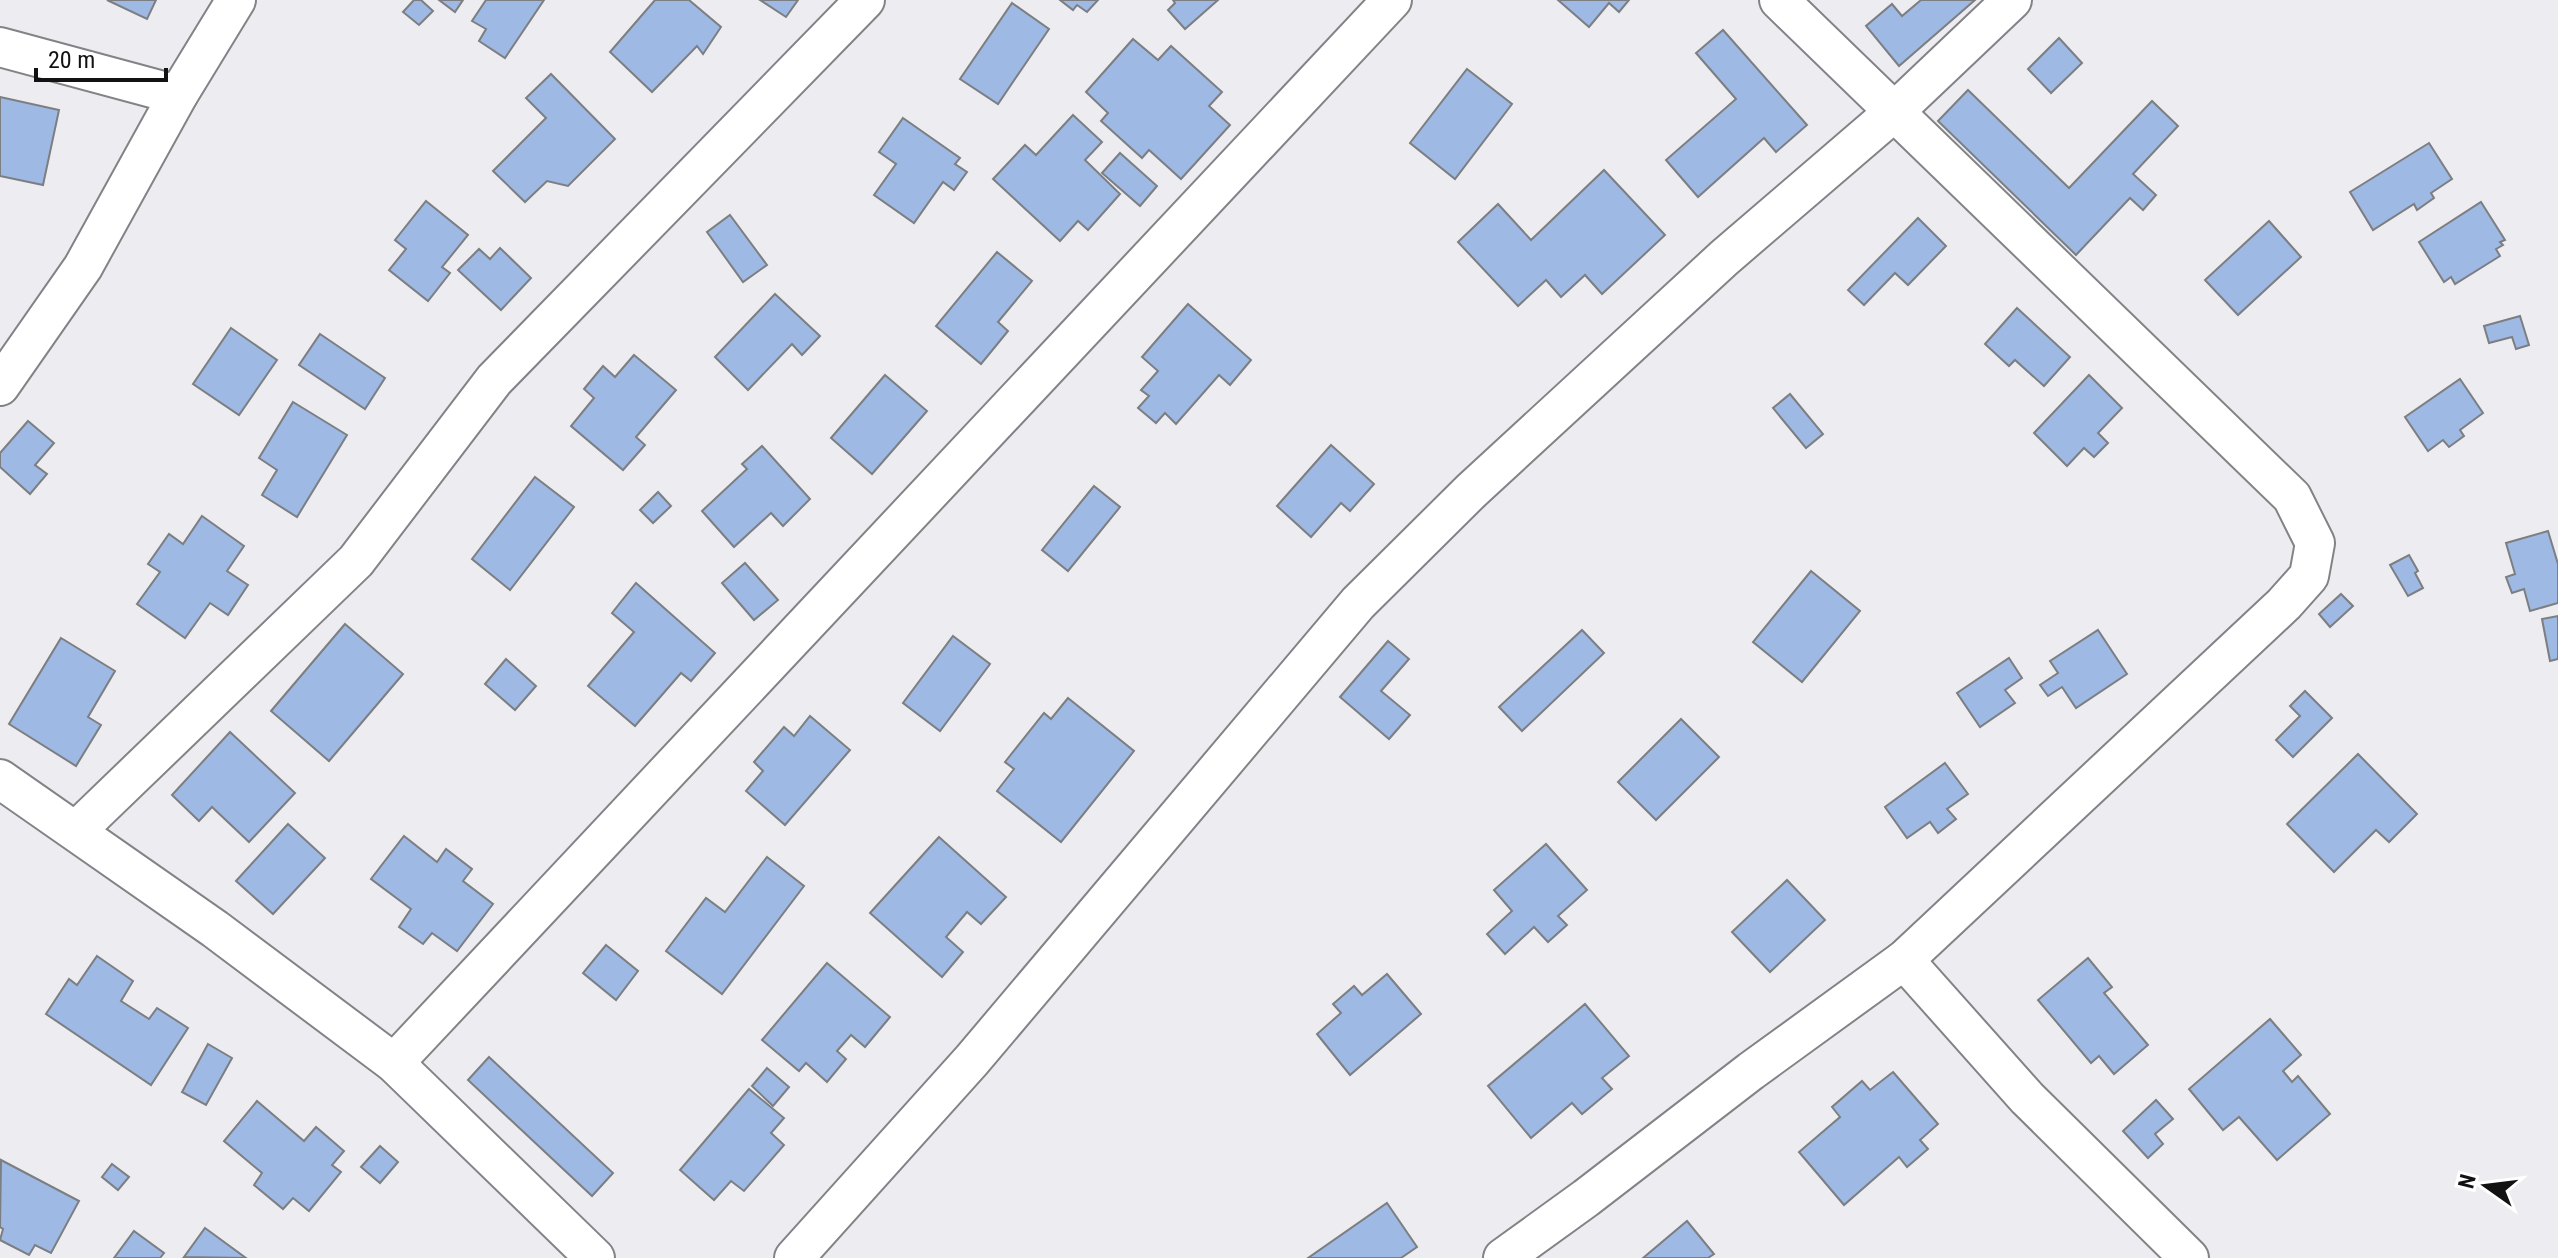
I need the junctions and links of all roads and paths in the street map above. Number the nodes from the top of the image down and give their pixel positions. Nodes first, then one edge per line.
1 (236, 0) edge
2 (865, 0) edge
3 (1392, 0) edge
4 (1779, 0) edge
5 (2012, 0) edge
6 (0, 47) edge
7 (178, 95) junction
8 (1894, 112) junction
9 (0, 386) edge
10 (0, 779) edge
11 (76, 831) junction
12 (1904, 960) junction
13 (394, 1063) junction
14 (2165, 1251) edge
15 (595, 1258) edge
16 (794, 1258) edge
17 (1503, 1258) edge

1 - 7 street
2 - 11 street
3 - 13 street
4 - 8 street
5 - 8 street
6 - 7 street
7 - 9 street
8 - 12 street
8 - 16 street
10 - 11 street
11 - 13 street
12 - 14 street
12 - 17 street
13 - 15 street

